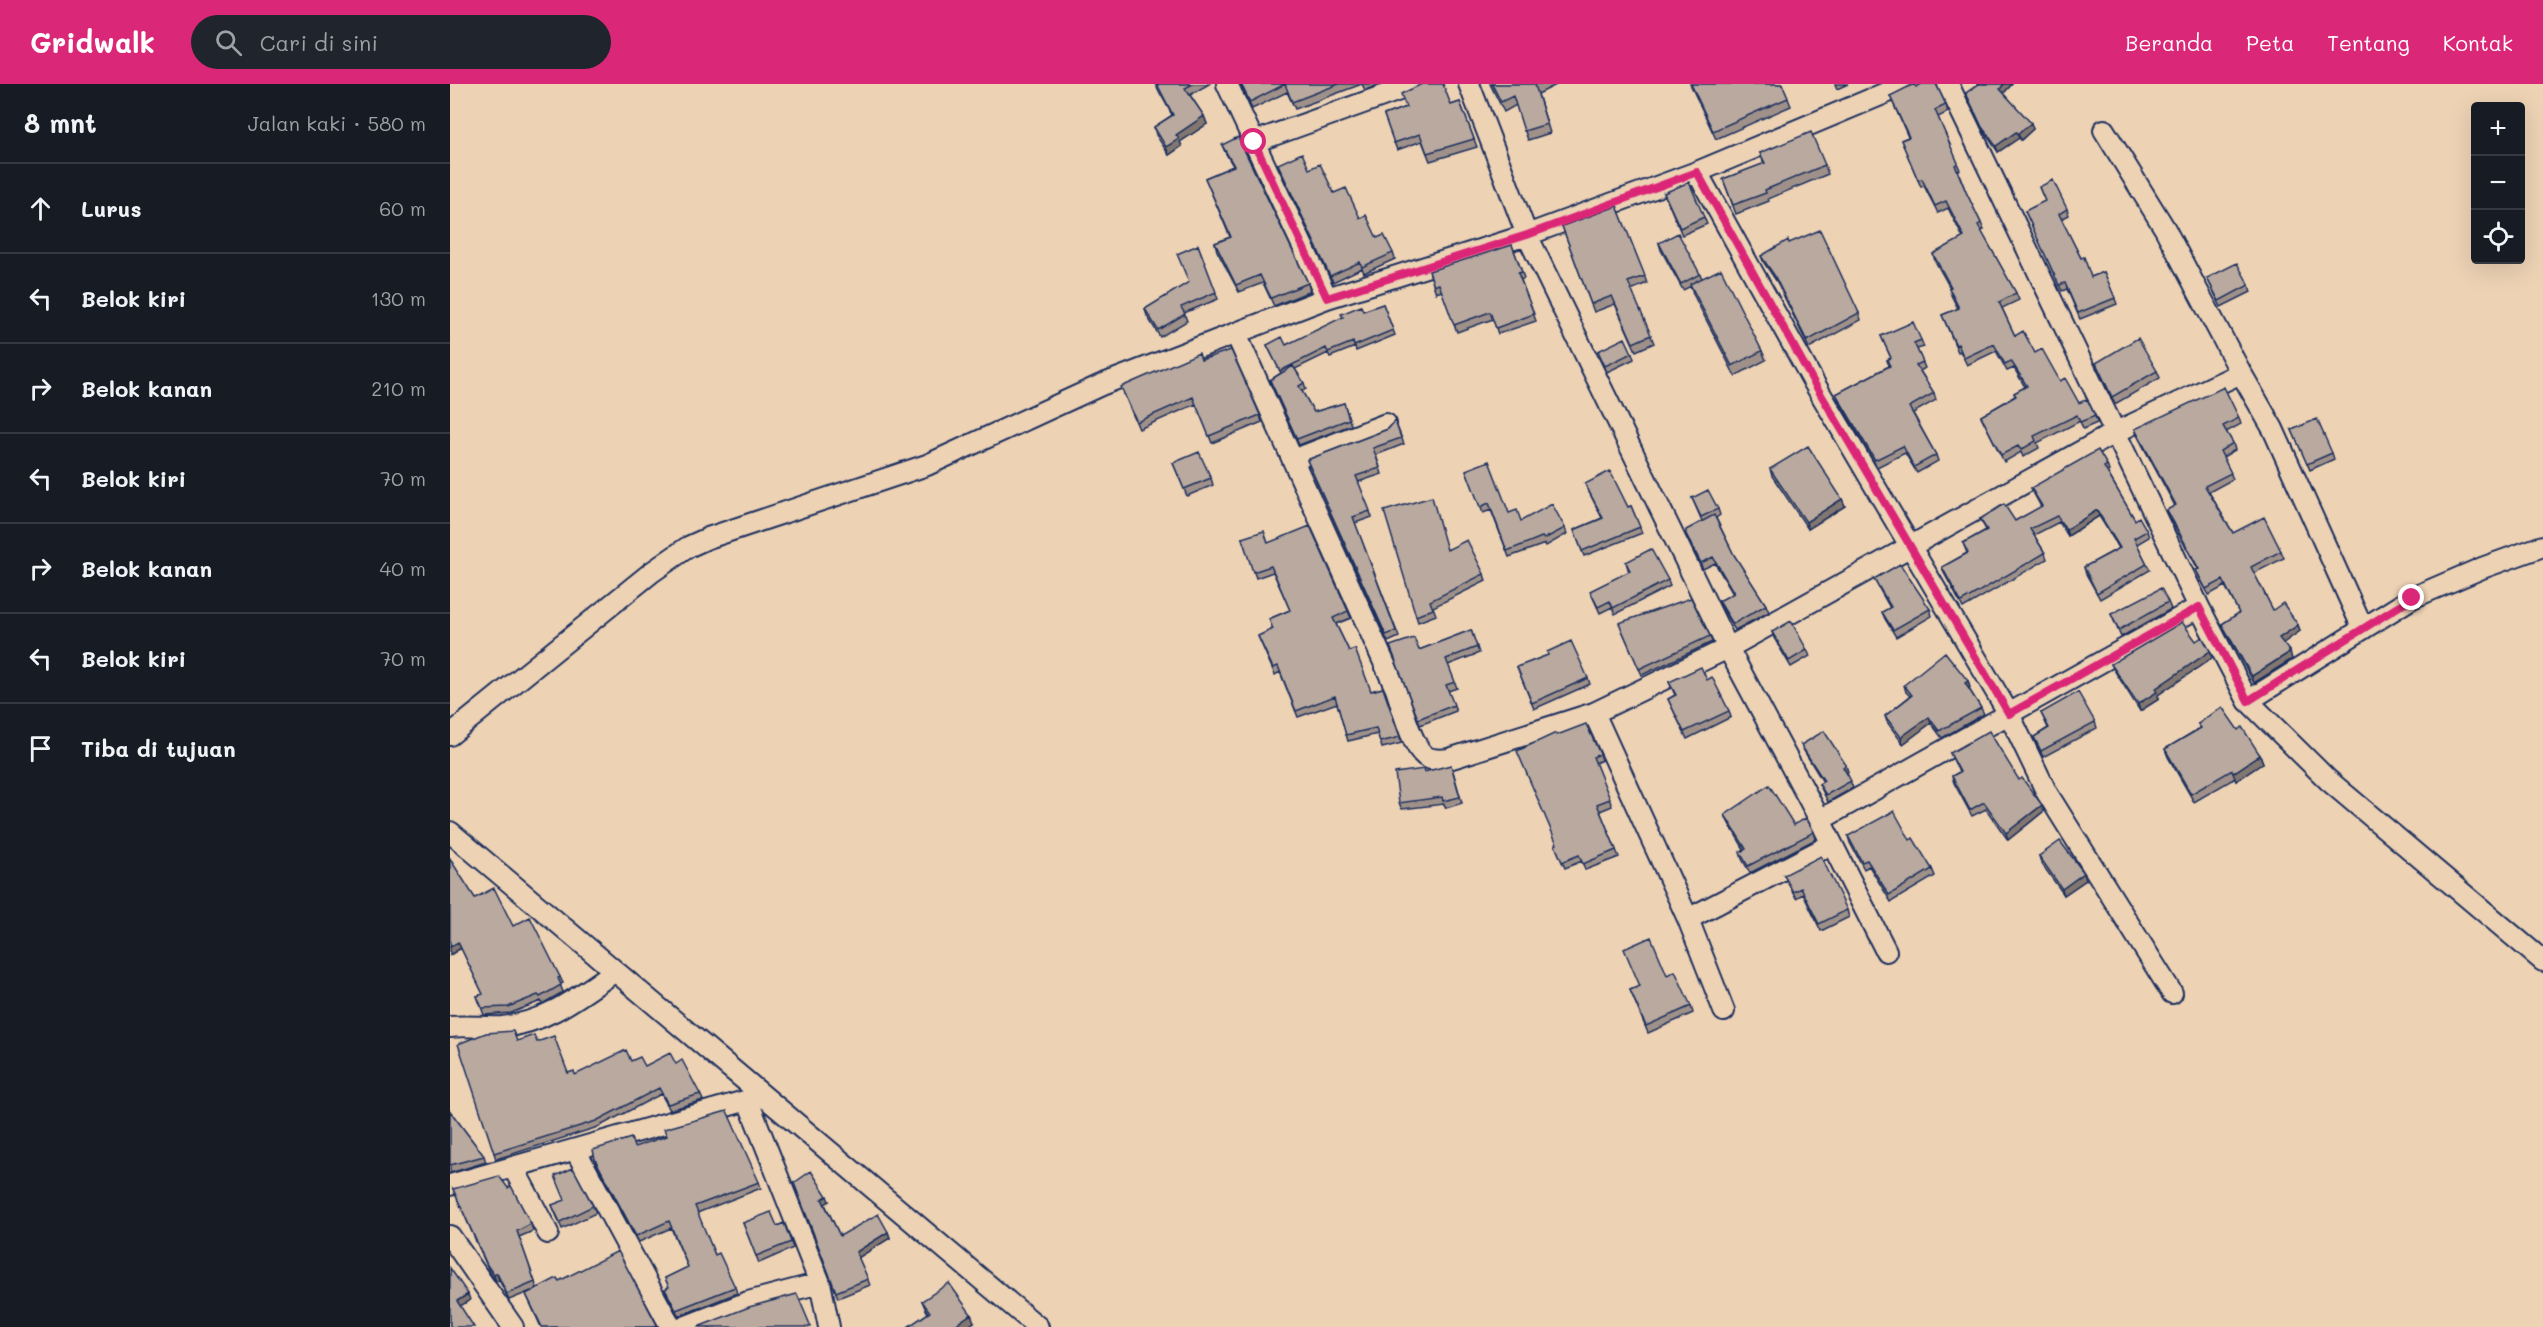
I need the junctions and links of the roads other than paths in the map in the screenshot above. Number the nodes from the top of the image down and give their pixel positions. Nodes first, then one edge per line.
1 (1227, 84) edge
2 (1416, 84) edge
3 (1468, 84) edge
4 (1907, 84) edge
5 (1948, 84) edge
6 (2104, 130) dead end
7 (1254, 142) junction
8 (1697, 172) junction
9 (1527, 235) junction
10 (1327, 298) junction
11 (1236, 334) junction
12 (2241, 373) junction
13 (1386, 424) dead end
14 (2114, 433) junction
15 (1293, 460) junction
16 (2543, 546) edge
17 (1910, 548) junction
18 (2199, 607) junction
19 (2363, 629) junction
20 (1728, 648) junction
21 (2248, 701) junction
22 (1594, 713) junction
23 (2009, 714) junction
24 (450, 735) edge
25 (1820, 820) junction
26 (453, 839) edge
27 (1832, 844) junction
28 (1688, 919) junction
29 (1886, 951) dead end
30 (2543, 961) edge
31 (614, 972) junction
32 (2172, 993) dead end
33 (1724, 1011) dead end
34 (450, 1027) edge
35 (755, 1099) junction
36 (576, 1151) junction
37 (513, 1167) junction
38 (450, 1185) edge
39 (548, 1233) dead end
40 (452, 1245) edge
41 (820, 1283) junction
42 (513, 1327) edge
43 (671, 1327) edge
44 (684, 1327) edge
45 (829, 1327) edge
46 (1038, 1327) edge

1 - 7 street
2 - 7 street
3 - 9 street
4 - 8 street
5 - 14 street
6 - 12 street
7 - 10 street
8 - 9 street
8 - 17 street
9 - 10 street
9 - 20 street
10 - 11 street
11 - 15 street
11 - 24 street
12 - 14 street
12 - 19 street
13 - 15 street
14 - 17 street
14 - 18 street
15 - 22 street
16 - 19 street
17 - 20 street
17 - 23 street
18 - 21 street
18 - 23 street
19 - 21 street
20 - 22 street
20 - 25 street
21 - 30 street
22 - 28 street
23 - 25 street
23 - 32 street
25 - 27 street
26 - 31 street
27 - 28 street
27 - 29 street
28 - 33 street
31 - 34 street
31 - 35 street
35 - 36 street
35 - 41 street
35 - 46 street
36 - 37 street
36 - 43 street
37 - 38 street
37 - 39 street
40 - 42 street
41 - 44 street
41 - 45 street

